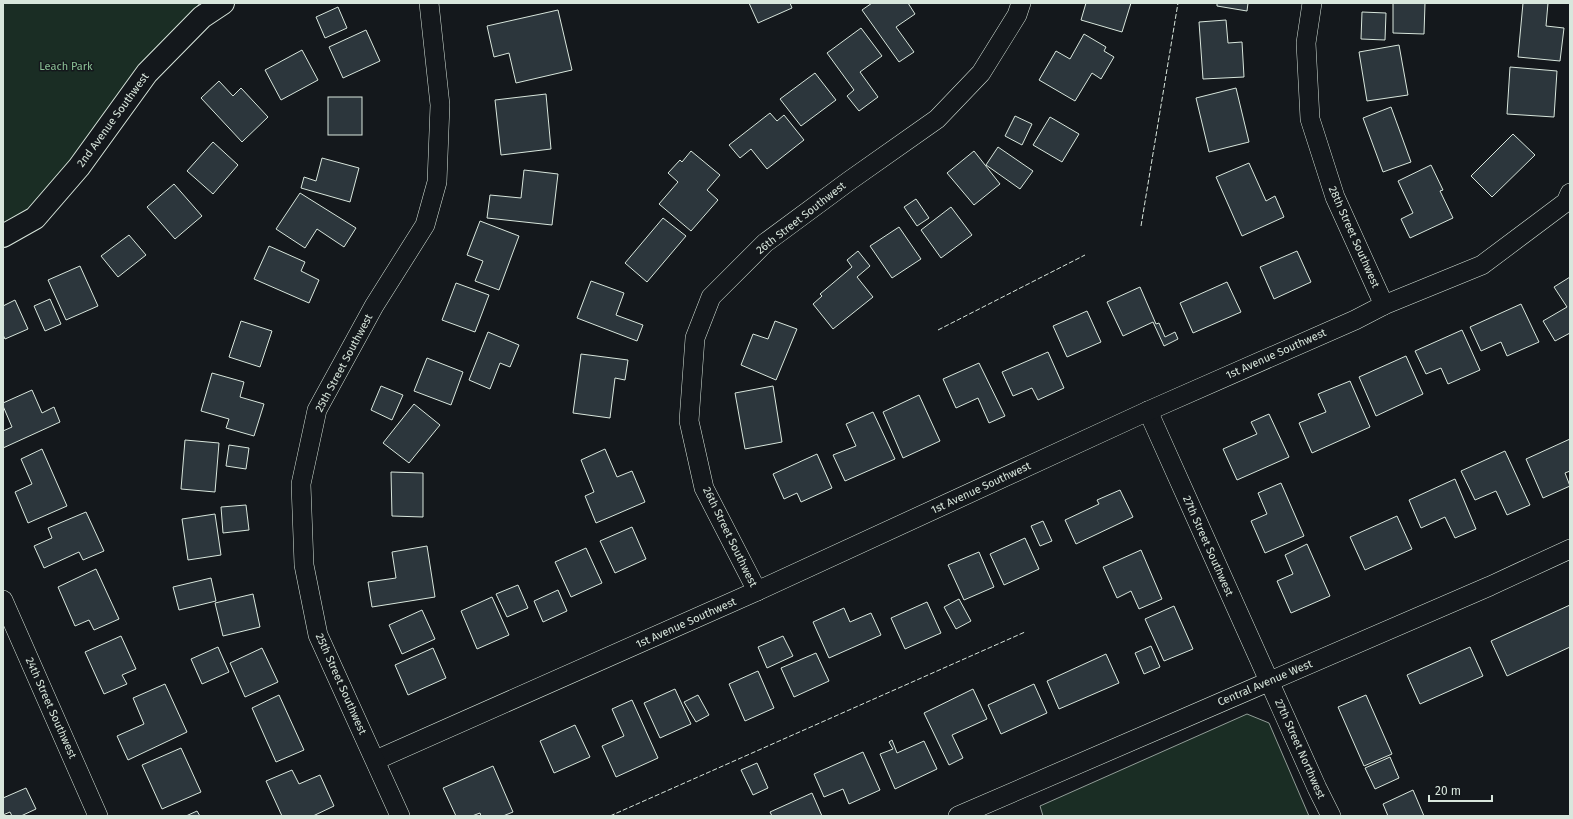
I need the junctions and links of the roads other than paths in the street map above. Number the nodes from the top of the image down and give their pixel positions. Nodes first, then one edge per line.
1 (223, 3) edge
2 (429, 3) edge
3 (1021, 3) edge
4 (1312, 3) edge
5 (1570, 193) edge
6 (3, 236) edge
7 (1384, 305) junction
8 (1148, 410) junction
9 (1570, 549) edge
10 (757, 591) junction
11 (3, 600) edge
12 (1269, 681) junction
13 (376, 760) junction
14 (98, 816) edge
15 (400, 816) edge
16 (958, 816) edge
17 (1331, 816) edge

1 - 6 street, 2nd Avenue Southwest
2 - 13 street, 25th Street Southwest
3 - 10 street, 26th Street Southwest
4 - 7 street, 28th Street Southwest
5 - 7 street, 1st Avenue Southwest
7 - 8 street, 1st Avenue Southwest
8 - 10 street, 1st Avenue Southwest
8 - 12 street, 27th Street Southwest
9 - 12 street, Central Avenue West
10 - 13 street, 1st Avenue Southwest
11 - 14 street, 24th Street Southwest
12 - 16 street, Central Avenue West
12 - 17 street, 27th Street Northwest
13 - 15 street, 25th Street Southwest

